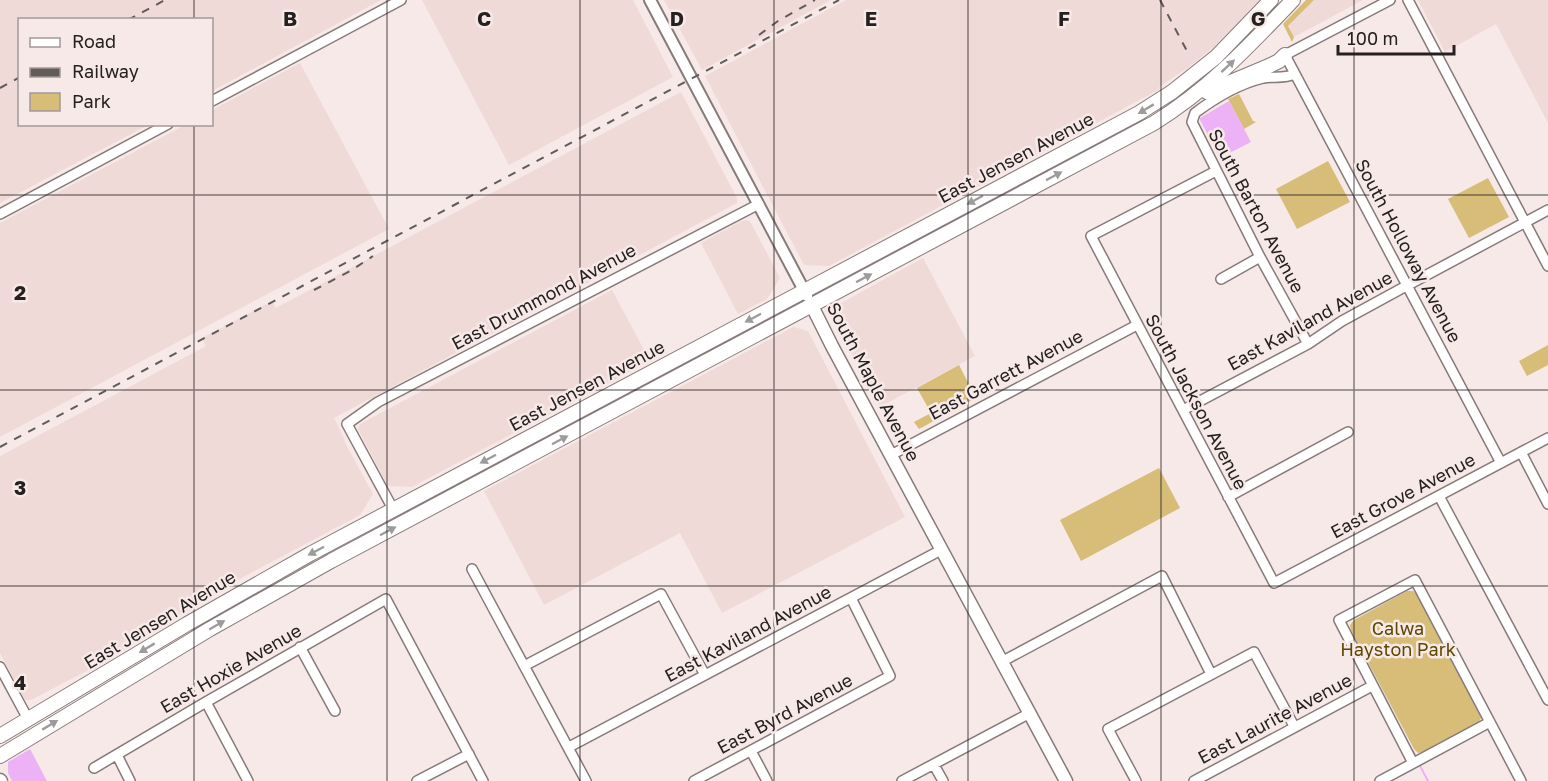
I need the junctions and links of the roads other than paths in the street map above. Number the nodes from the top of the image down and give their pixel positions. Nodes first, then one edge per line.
1 (401, 0) edge
2 (650, 0) edge
3 (1271, 0) edge
4 (1293, 0) edge
5 (1390, 0) edge
6 (1408, 0) edge
7 (1285, 55) junction
8 (1295, 74) junction
9 (213, 100) edge
10 (1183, 103) junction
11 (164, 126) edge
12 (1216, 171) junction
13 (759, 204) junction
14 (1548, 210) edge
15 (0, 214) edge
16 (1525, 222) junction
17 (1260, 257) junction
18 (1548, 266) edge
19 (1221, 279) dead end
20 (1408, 285) junction
21 (804, 291) junction
22 (812, 306) junction
23 (1137, 325) junction
24 (1308, 344) junction
25 (1183, 410) junction
26 (1348, 432) dead end
27 (1548, 438) edge
28 (1521, 452) junction
29 (891, 455) junction
30 (1501, 463) junction
31 (1439, 496) junction
32 (1228, 497) junction
33 (1548, 504) edge
34 (393, 509) junction
35 (941, 550) junction
36 (472, 569) dead end
37 (1274, 583) joint
38 (851, 598) junction
39 (300, 647) junction
40 (1003, 661) junction
41 (524, 666) junction
42 (0, 667) edge
43 (1211, 674) junction
44 (705, 675) junction
45 (1372, 686) junction
46 (1548, 700) edge
47 (206, 702) junction
48 (334, 711) dead end
49 (1030, 713) junction
50 (28, 720) junction
51 (1490, 722) junction
52 (1294, 726) junction
53 (0, 736) edge
54 (569, 747) junction
55 (751, 751) junction
56 (469, 754) junction
57 (117, 755) junction
58 (0, 756) edge
59 (1413, 763) junction
60 (934, 765) junction
61 (94, 768) dead end
62 (130, 781) edge
63 (248, 781) edge
64 (417, 781) edge
65 (483, 781) edge
66 (586, 781) edge
67 (694, 781) edge
68 (767, 781) edge
69 (902, 781) edge
70 (943, 781) edge
71 (1066, 781) edge
72 (1136, 781) edge
73 (1194, 781) edge
74 (1380, 781) edge
75 (1521, 781) edge

1 - 9 street
2 - 13 street, South Maple Avenue
3 -> 21 main road, East Jensen Avenue
10 -> 4 main road
5 - 7 street
6 - 16 street
7 - 8 street, South Holloway Avenue
7 - 10 main road
8 - 12 street, South Barton Avenue
8 - 20 street, South Holloway Avenue
22 -> 10 main road, East Jensen Avenue
11 - 15 street
12 - 17 street, South Barton Avenue
12 - 23 street, South Jackson Avenue
13 - 21 street, South Maple Avenue
13 - 34 street, East Drummond Avenue
14 - 16 street, East Kaviland Avenue
16 - 18 street
16 - 20 street, East Kaviland Avenue
17 - 19 street
17 - 24 street, South Barton Avenue
20 - 24 street, East Kaviland Avenue
20 - 30 street, South Holloway Avenue
21 - 22 street, South Maple Avenue
21 -> 34 main road, East Jensen Avenue
22 - 29 main road, South Maple Avenue
58 -> 22 main road, East Jensen Avenue
23 - 25 street, South Jackson Avenue
23 - 29 street, East Garrett Avenue
24 - 25 street, East Kaviland Avenue
25 - 32 street, South Jackson Avenue
26 - 32 street
27 - 28 street, East Grove Avenue
28 - 30 street, East Grove Avenue
28 - 33 street
29 - 35 main road, South Maple Avenue
30 - 31 street, East Grove Avenue
31 - 37 street, East Grove Avenue
31 - 46 street
32 - 37 street, South Jackson Avenue
34 -> 50 main road, East Jensen Avenue
35 - 38 street, East Kaviland Avenue
35 - 40 main road, South Maple Avenue
36 - 41 street
38 - 44 street, East Kaviland Avenue
38 - 55 street, East Byrd Avenue
39 - 47 street, East Hoxie Avenue
39 - 48 street
39 - 56 street, East Hoxie Avenue
40 - 43 street
40 - 49 main road, South Maple Avenue
41 - 44 street
41 - 54 street
42 - 50 street
43 - 52 street
43 - 72 street
44 - 54 street, East Kaviland Avenue
45 - 51 street
45 - 52 street, East Laurite Avenue
45 - 59 street
47 - 57 street, East Hoxie Avenue
47 - 63 street
49 - 60 street
49 - 71 main road, South Maple Avenue
50 - 53 main road, East Jensen Avenue
51 - 59 street
51 - 75 street
52 - 73 street, East Laurite Avenue
54 - 66 street
55 - 67 street, East Byrd Avenue
55 - 68 street
56 - 64 street
56 - 65 street
57 - 61 street, East Hoxie Avenue
57 - 62 street
59 - 74 street
60 - 69 street
60 - 70 street

